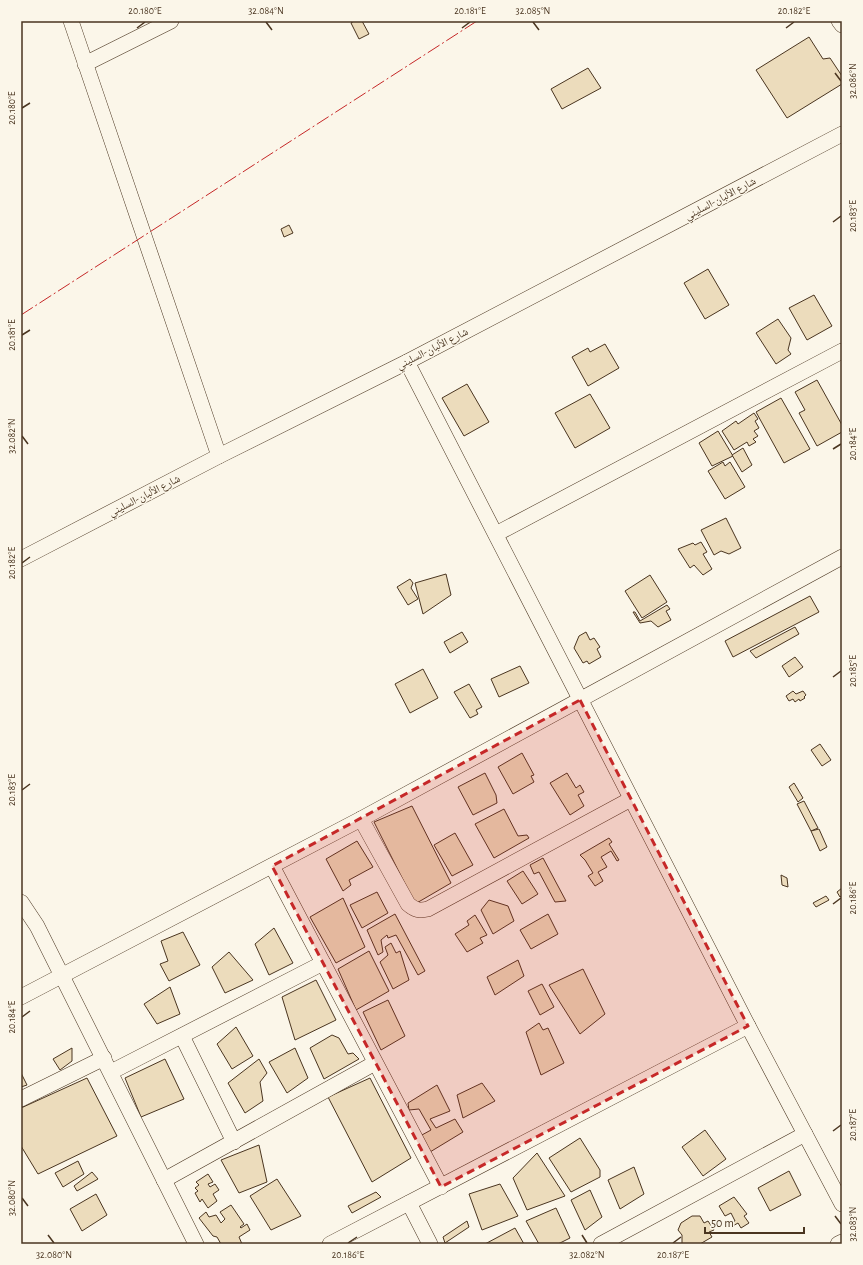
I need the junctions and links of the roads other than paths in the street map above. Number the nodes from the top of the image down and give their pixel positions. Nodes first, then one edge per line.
1 (71, 21) edge
2 (171, 21) edge
3 (839, 21) edge
4 (842, 26) edge
5 (85, 64) junction
6 (842, 134) edge
7 (842, 351) edge
8 (407, 362) junction
9 (219, 456) junction
10 (496, 534) junction
11 (842, 556) edge
12 (21, 559) edge
13 (580, 700) junction
14 (631, 799) junction
15 (361, 819) junction
16 (272, 866) junction
17 (21, 902) edge
18 (322, 963) junction
19 (63, 976) junction
20 (21, 997) edge
21 (748, 1026) junction
22 (182, 1036) junction
23 (104, 1058) junction
24 (375, 1063) junction
25 (111, 1072) junction
26 (21, 1099) edge
27 (805, 1134) junction
28 (234, 1142) junction
29 (164, 1180) junction
30 (441, 1187) junction
31 (409, 1203) junction
32 (842, 1204) edge
33 (842, 1242) edge
34 (196, 1244) edge
35 (330, 1244) edge
36 (430, 1244) edge
37 (601, 1244) edge
38 (838, 1244) edge

1 - 5 street
2 - 5 street
3 - 4 street
5 - 9 street
6 - 8 street, شارع الألبان-السليني
7 - 10 street
8 - 9 street, شارع الألبان-السليني
8 - 10 street
9 - 12 street, شارع الألبان-السليني
10 - 13 street
11 - 13 street
13 - 14 street
13 - 15 street
14 - 15 street
14 - 21 street
15 - 16 street
16 - 18 street
16 - 19 street
17 - 19 street
18 - 22 street
18 - 24 street
19 - 20 street
19 - 23 street
21 - 27 street
21 - 30 street
22 - 25 street
22 - 28 street
23 - 25 street
23 - 26 street
24 - 28 street
24 - 30 street
25 - 29 street
27 - 32 street
27 - 37 street
28 - 29 street
29 - 34 street
30 - 31 street
31 - 35 street
31 - 36 street
33 - 38 street

